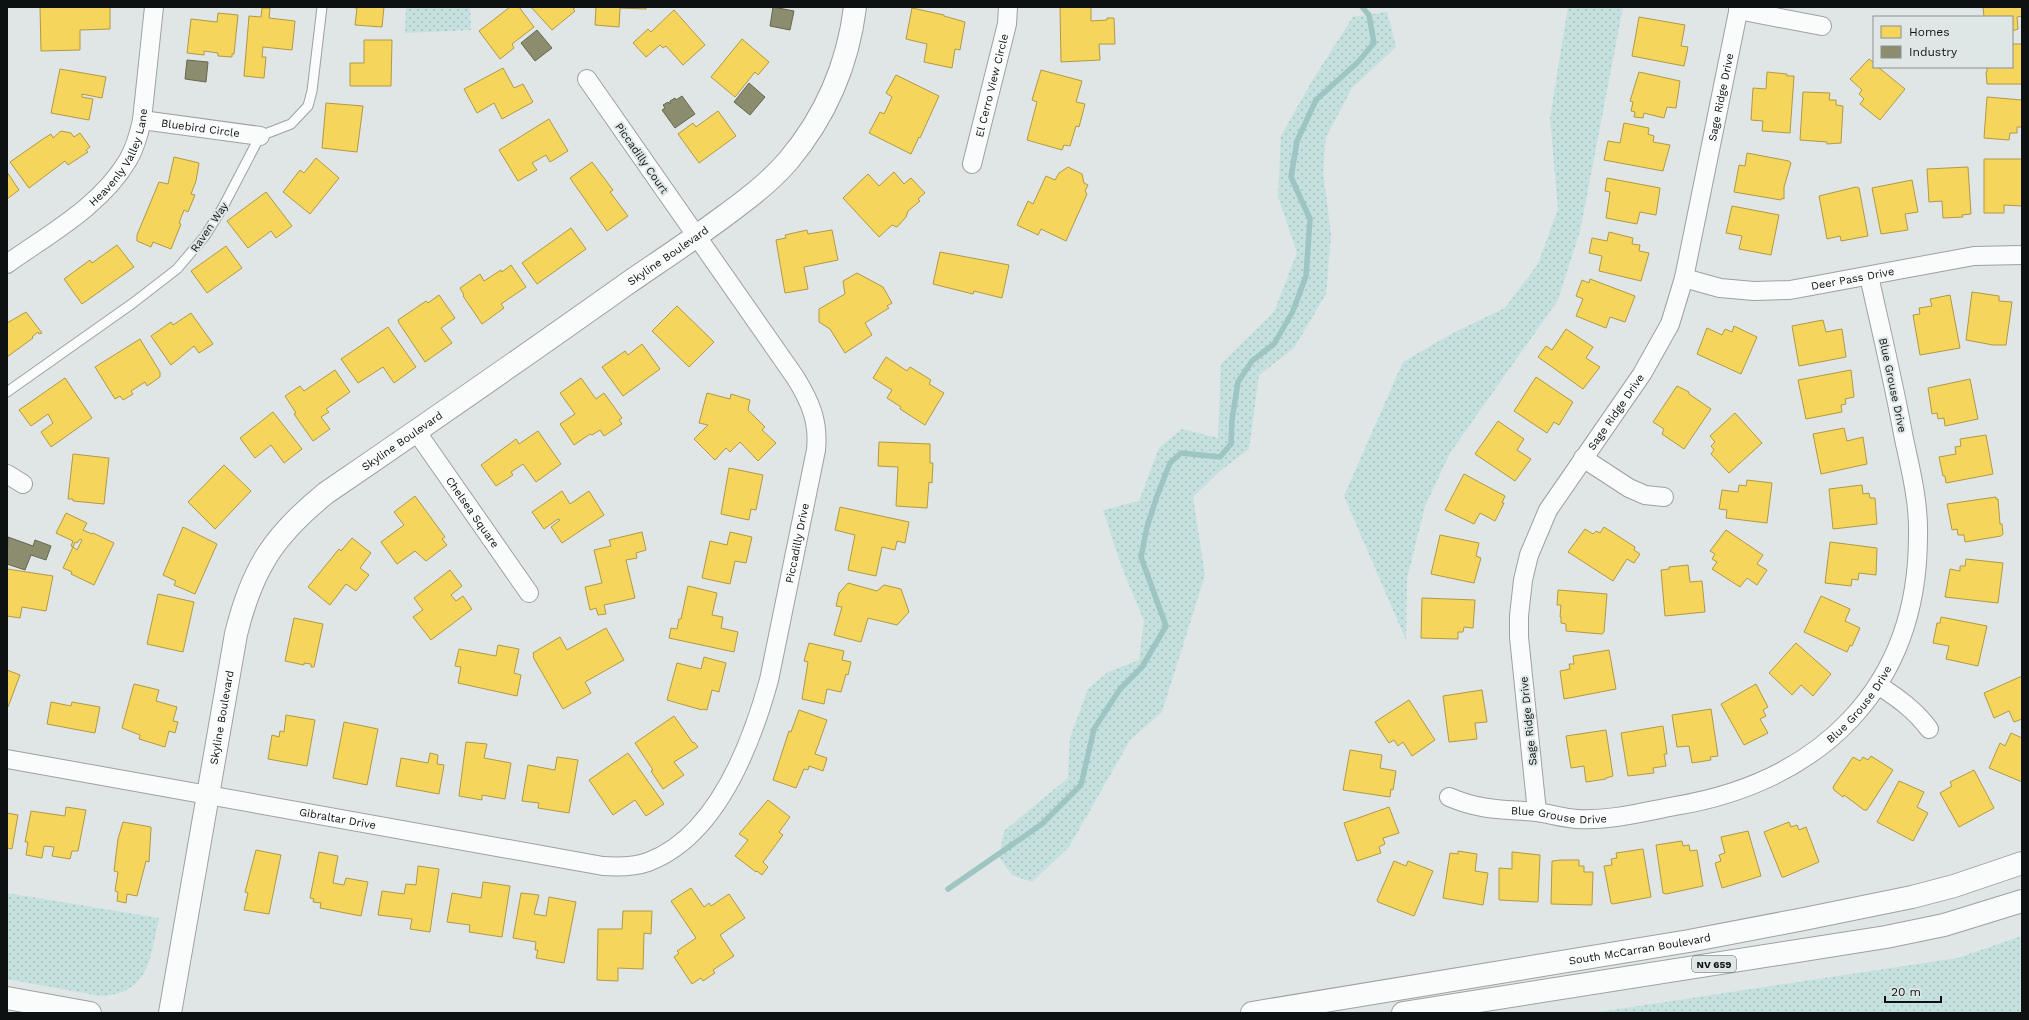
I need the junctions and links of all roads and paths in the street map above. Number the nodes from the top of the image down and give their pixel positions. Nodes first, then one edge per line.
1 (154, 7) edge
2 (322, 7) edge
3 (855, 7) edge
4 (1008, 7) edge
5 (1739, 8) edge
6 (1822, 26) dead end
7 (587, 79) dead end
8 (142, 120) junction
9 (260, 136) junction
10 (972, 164) dead end
11 (696, 236) junction
12 (2022, 255) edge
13 (7, 264) edge
14 (1869, 276) junction
15 (1684, 278) junction
16 (7, 392) edge
17 (416, 431) junction
18 (1583, 458) junction
19 (7, 474) edge
20 (23, 484) dead end
21 (1664, 497) dead end
22 (529, 593) dead end
23 (1878, 685) junction
24 (1929, 729) dead end
25 (7, 759) edge
26 (208, 794) junction
27 (1449, 797) dead end
28 (1537, 812) junction
29 (666, 853) joint
30 (2022, 863) edge
31 (2022, 901) edge
32 (7, 998) edge
33 (90, 1013) edge
34 (170, 1013) edge
35 (1252, 1013) edge
36 (1403, 1013) edge

1 - 8 street, Heavenly Valley Lane
2 - 9 lane
3 - 11 main road, Skyline Boulevard
4 - 10 street, El Cerro View Circle
5 - 6 street
5 - 15 street, Sage Ridge Drive
7 - 11 street, Piccadilly Court
8 - 9 street, Bluebird Circle
8 - 13 street, Heavenly Valley Lane
9 - 16 lane, Raven Way
11 - 17 main road, Skyline Boulevard
11 - 29 street, Piccadilly Drive
12 - 14 street, Deer Pass Drive
14 - 15 street, Deer Pass Drive
14 - 23 street, Blue Grouse Drive
15 - 18 street, Sage Ridge Drive
17 - 22 street, Chelsea Square
17 - 26 main road, Skyline Boulevard
18 - 21 street
18 - 28 street, Sage Ridge Drive
19 - 20 street
23 - 24 street
23 - 28 street, Blue Grouse Drive
25 - 26 street, Gibraltar Drive
26 - 29 street, Gibraltar Drive
26 - 34 main road, Skyline Boulevard
27 - 28 street, Blue Grouse Drive
30 - 35 main road, South McCarran Boulevard / NV 659
31 - 36 main road, NV 659
32 - 33 main road

